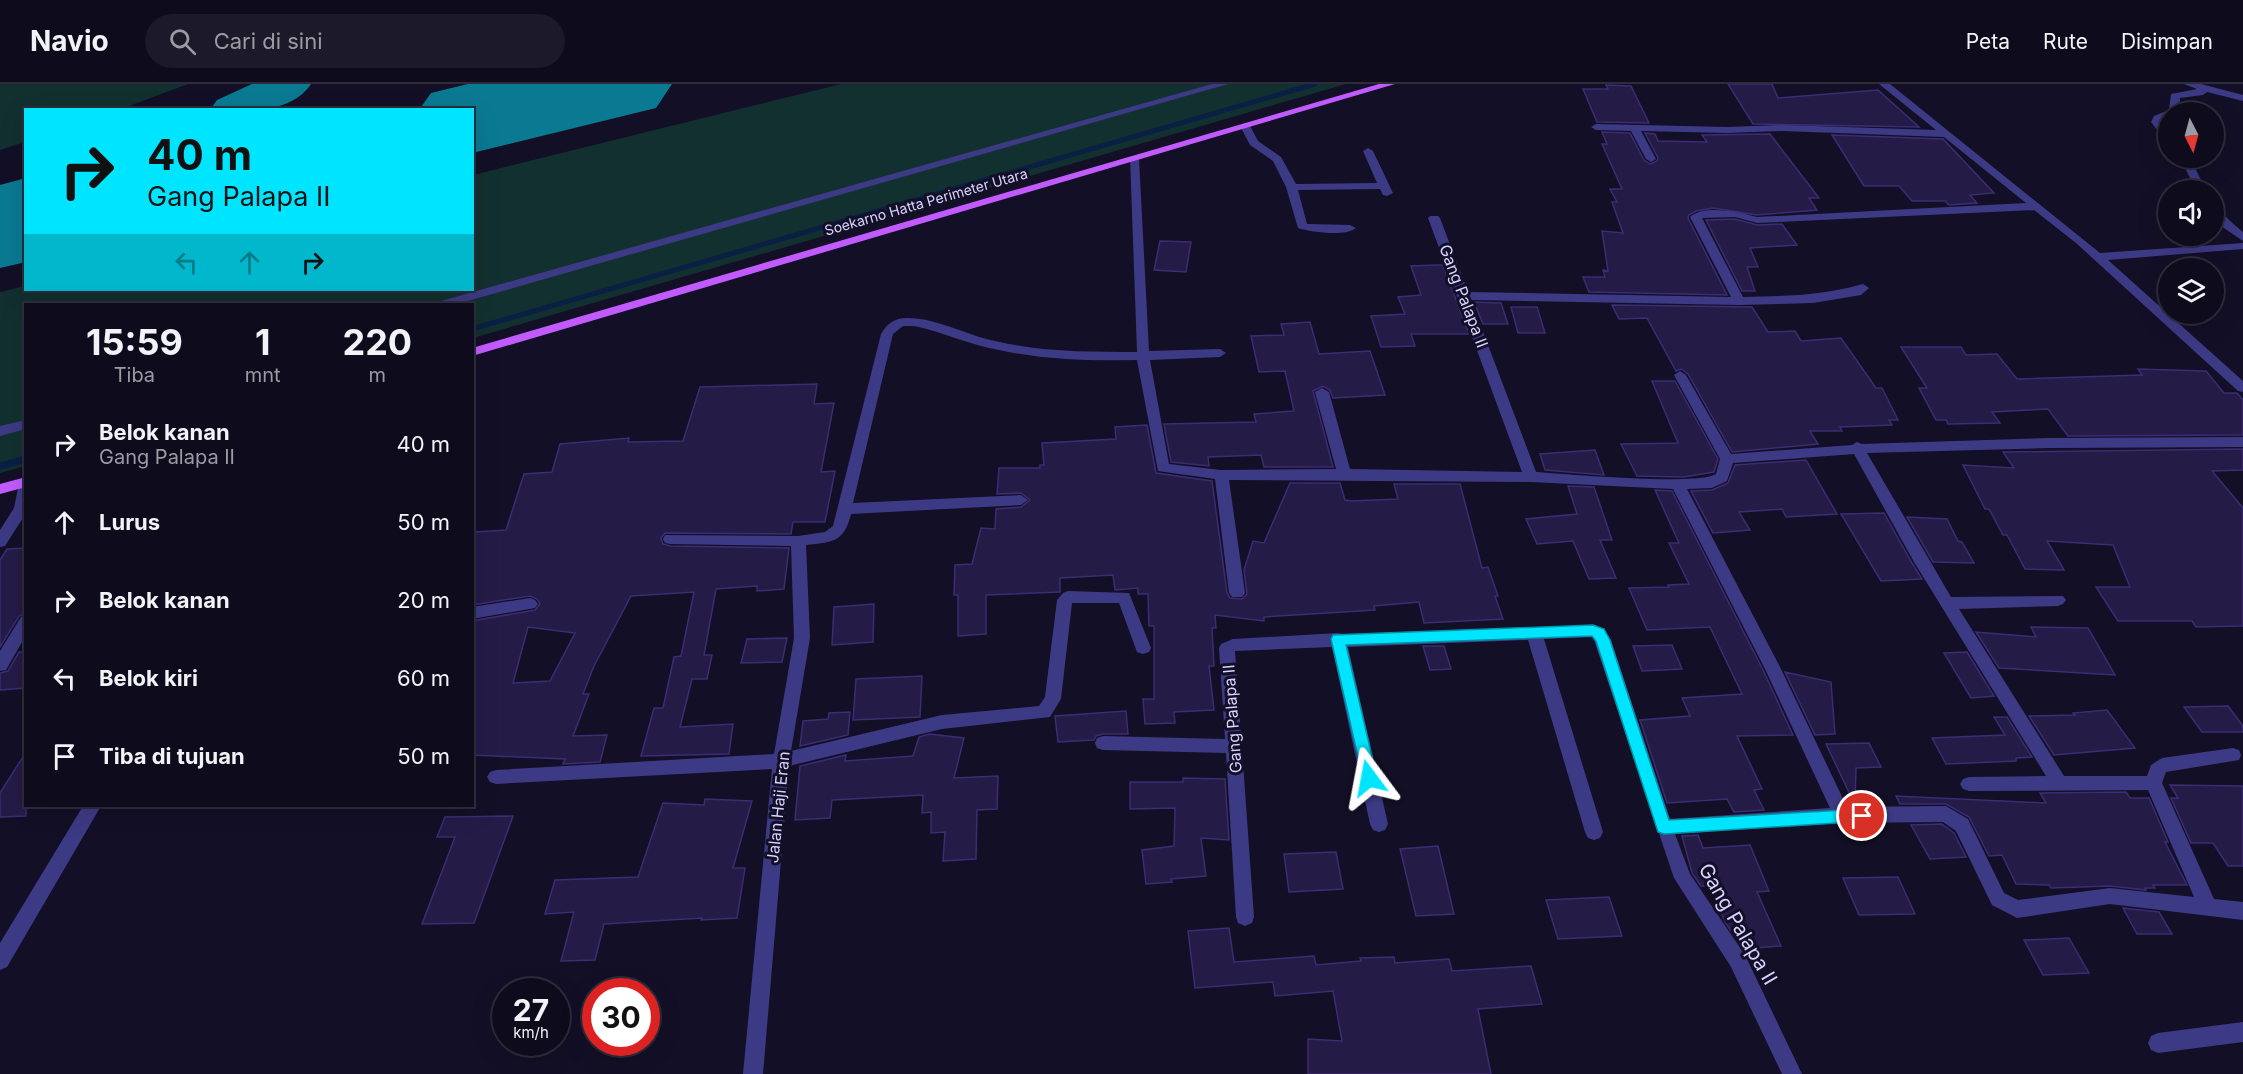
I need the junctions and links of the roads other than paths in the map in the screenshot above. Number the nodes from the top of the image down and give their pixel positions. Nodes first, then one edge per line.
1 (1223, 84) edge
2 (1389, 84) edge
3 (1884, 84) edge
4 (2189, 84) edge
5 (2204, 89) junction
6 (2243, 98) edge
7 (2175, 102) edge
8 (1245, 126) junction
9 (1596, 127) dead end
10 (1634, 128) junction
11 (1946, 134) junction
12 (1368, 151) dead end
13 (1134, 159) junction
14 (1651, 159) dead end
15 (1292, 187) junction
16 (2037, 206) junction
17 (1434, 218) dead end
18 (2224, 224) edge
19 (1350, 228) dead end
20 (2243, 238) edge
21 (2243, 246) edge
22 (2097, 256) junction
23 (1863, 288) dead end
24 (1465, 296) junction
25 (1739, 301) junction
26 (449, 303) edge
27 (474, 351) edge
28 (1220, 353) dead end
29 (1143, 356) junction
30 (1680, 375) dead end
31 (2243, 388) edge
32 (1322, 392) dead end
33 (24, 425) edge
34 (0, 431) edge
35 (2243, 442) edge
36 (1857, 447) junction
37 (1726, 459) junction
38 (1344, 474) junction
39 (1221, 475) junction
40 (1531, 477) junction
41 (24, 483) edge
42 (1678, 484) junction
43 (0, 489) edge
44 (24, 493) edge
45 (1021, 500) dead end
46 (844, 509) junction
47 (670, 539) dead end
48 (798, 541) junction
49 (0, 542) edge
50 (1237, 593) dead end
51 (2058, 600) dead end
52 (1948, 603) junction
53 (530, 604) dead end
54 (474, 613) edge
55 (24, 624) edge
56 (1534, 633) junction
57 (1338, 639) junction
58 (1143, 648) dead end
59 (0, 665) edge
60 (1103, 743) dead end
61 (1233, 746) junction
62 (2233, 755) dead end
63 (781, 761) junction
64 (496, 777) dead end
65 (2059, 783) junction
66 (2153, 783) junction
67 (1970, 784) dead end
68 (91, 807) edge
69 (1842, 815) junction
70 (1379, 824) dead end
71 (1664, 827) junction
72 (1594, 832) dead end
73 (2208, 907) junction
74 (2243, 911) edge
75 (1245, 917) dead end
76 (0, 961) edge
77 (2243, 1032) edge
78 (2158, 1042) dead end
79 (753, 1074) edge
80 (1792, 1074) edge

1 - 26 street
2 - 8 main road, Soekarno Hatta Perimeter Utara
3 - 11 street
4 - 5 street
5 - 6 street
5 - 7 street
8 - 13 main road, Soekarno Hatta Perimeter Utara
8 - 15 street
9 - 10 street
10 - 11 street
10 - 14 street
11 - 16 street
12 - 15 street
13 - 27 main road, Soekarno Hatta Perimeter Utara
13 - 29 street
15 - 19 street
16 - 22 street
16 - 25 street
17 - 24 street, Gang Palapa II
18 - 20 street
21 - 22 street
22 - 31 street
23 - 25 street
24 - 25 street
24 - 40 street, Gang Palapa II
28 - 29 street
29 - 39 street
29 - 46 street
30 - 37 street
32 - 38 street
33 - 34 street
35 - 36 street
36 - 37 street
36 - 52 street
37 - 42 street
38 - 39 street
38 - 40 street
39 - 50 street
40 - 42 street
41 - 43 main road
42 - 69 street
44 - 49 street
45 - 46 street
46 - 48 street
47 - 48 street
48 - 63 street, Jalan Haji Eran
51 - 52 street
52 - 65 street
53 - 54 street
55 - 59 street
56 - 57 street, Gang Palapa II
56 - 71 street, Gang Palapa II
56 - 72 street
57 - 61 street, Gang Palapa II
57 - 70 street
58 - 63 street
60 - 61 street
61 - 75 street, Gang Palapa II
62 - 66 street
63 - 64 street
63 - 79 street, Jalan Haji Eran
65 - 66 street
65 - 67 street
66 - 73 street
68 - 76 street
69 - 71 street
69 - 73 street
71 - 80 street, Gang Palapa II
73 - 74 street
77 - 78 street

